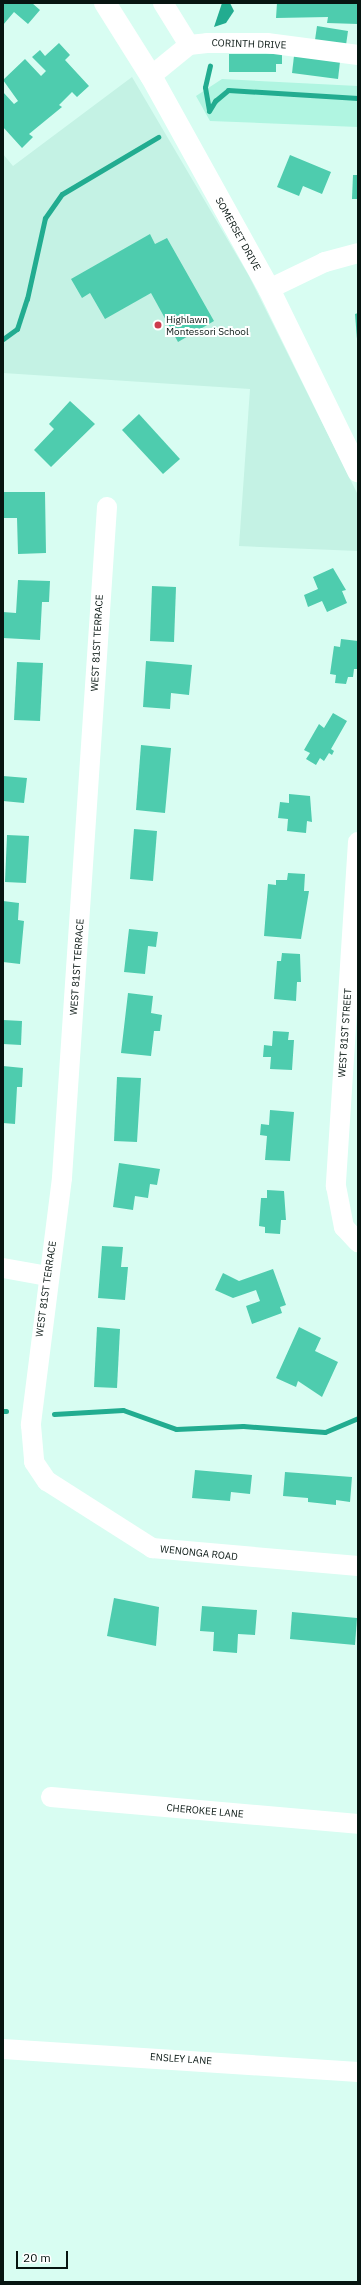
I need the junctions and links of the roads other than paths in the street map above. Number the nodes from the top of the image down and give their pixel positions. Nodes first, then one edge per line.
1 (105, 3) edge
2 (163, 3) edge
3 (189, 45) junction
4 (358, 55) edge
5 (151, 76) junction
6 (358, 253) edge
7 (269, 289) junction
8 (358, 471) edge
9 (107, 507) dead end
10 (358, 842) edge
11 (358, 1242) edge
12 (3, 1268) edge
13 (48, 1276) junction
14 (31, 1425) joint
15 (358, 1566) edge
16 (51, 1797) dead end
17 (358, 1824) edge
18 (3, 2049) edge
19 (358, 2072) edge

1 - 5 street, SOMERSET DRIVE
2 - 3 street
3 - 4 street, CORINTH DRIVE
3 - 5 street
5 - 7 street, SOMERSET DRIVE
6 - 7 street
7 - 8 street, SOMERSET DRIVE
9 - 13 street, WEST 81ST TERRACE
10 - 11 street, WEST 81ST STREET
12 - 13 street
13 - 14 street, WEST 81ST TERRACE
14 - 15 street, WENONGA ROAD
16 - 17 street, CHEROKEE LANE
18 - 19 street, ENSLEY LANE

